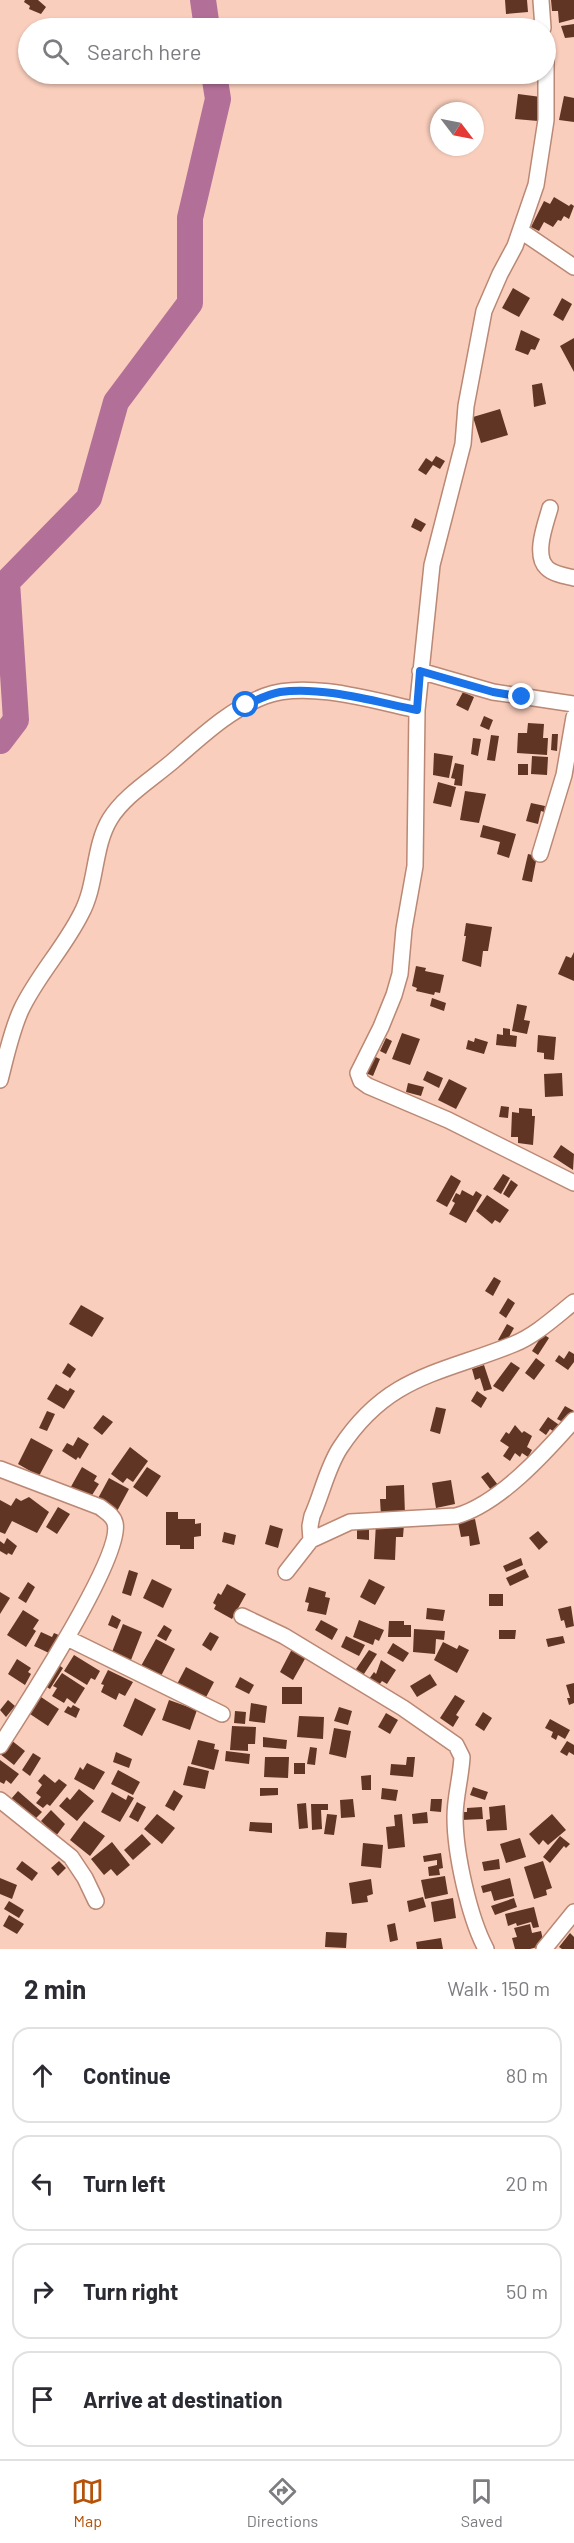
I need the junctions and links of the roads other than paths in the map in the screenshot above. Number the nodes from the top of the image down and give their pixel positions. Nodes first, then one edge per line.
1 (541, 0) edge
2 (542, 18) edge
3 (546, 84) edge
4 (521, 231) junction
5 (574, 267) edge
6 (550, 507) dead end
7 (574, 578) edge
8 (420, 671) junction
9 (574, 704) edge
10 (417, 710) junction
11 (574, 717) edge
12 (540, 854) dead end
13 (0, 1080) edge
14 (574, 1183) edge
15 (574, 1302) edge
16 (574, 1420) edge
17 (0, 1469) edge
18 (311, 1540) junction
19 (286, 1572) dead end
20 (242, 1616) dead end
21 (67, 1638) junction
22 (222, 1714) dead end
23 (0, 1746) edge
24 (0, 1800) edge
25 (96, 1901) dead end
26 (574, 1912) edge
27 (486, 1949) edge
28 (544, 1949) edge

1 - 2 street
3 - 4 street
4 - 5 street
4 - 8 street
6 - 7 street
8 - 9 street
8 - 10 street
10 - 13 street
10 - 14 street
11 - 12 street
15 - 18 street
16 - 18 street
17 - 21 street
18 - 19 street
20 - 27 street
21 - 22 street
21 - 23 street
24 - 25 street
26 - 28 street

